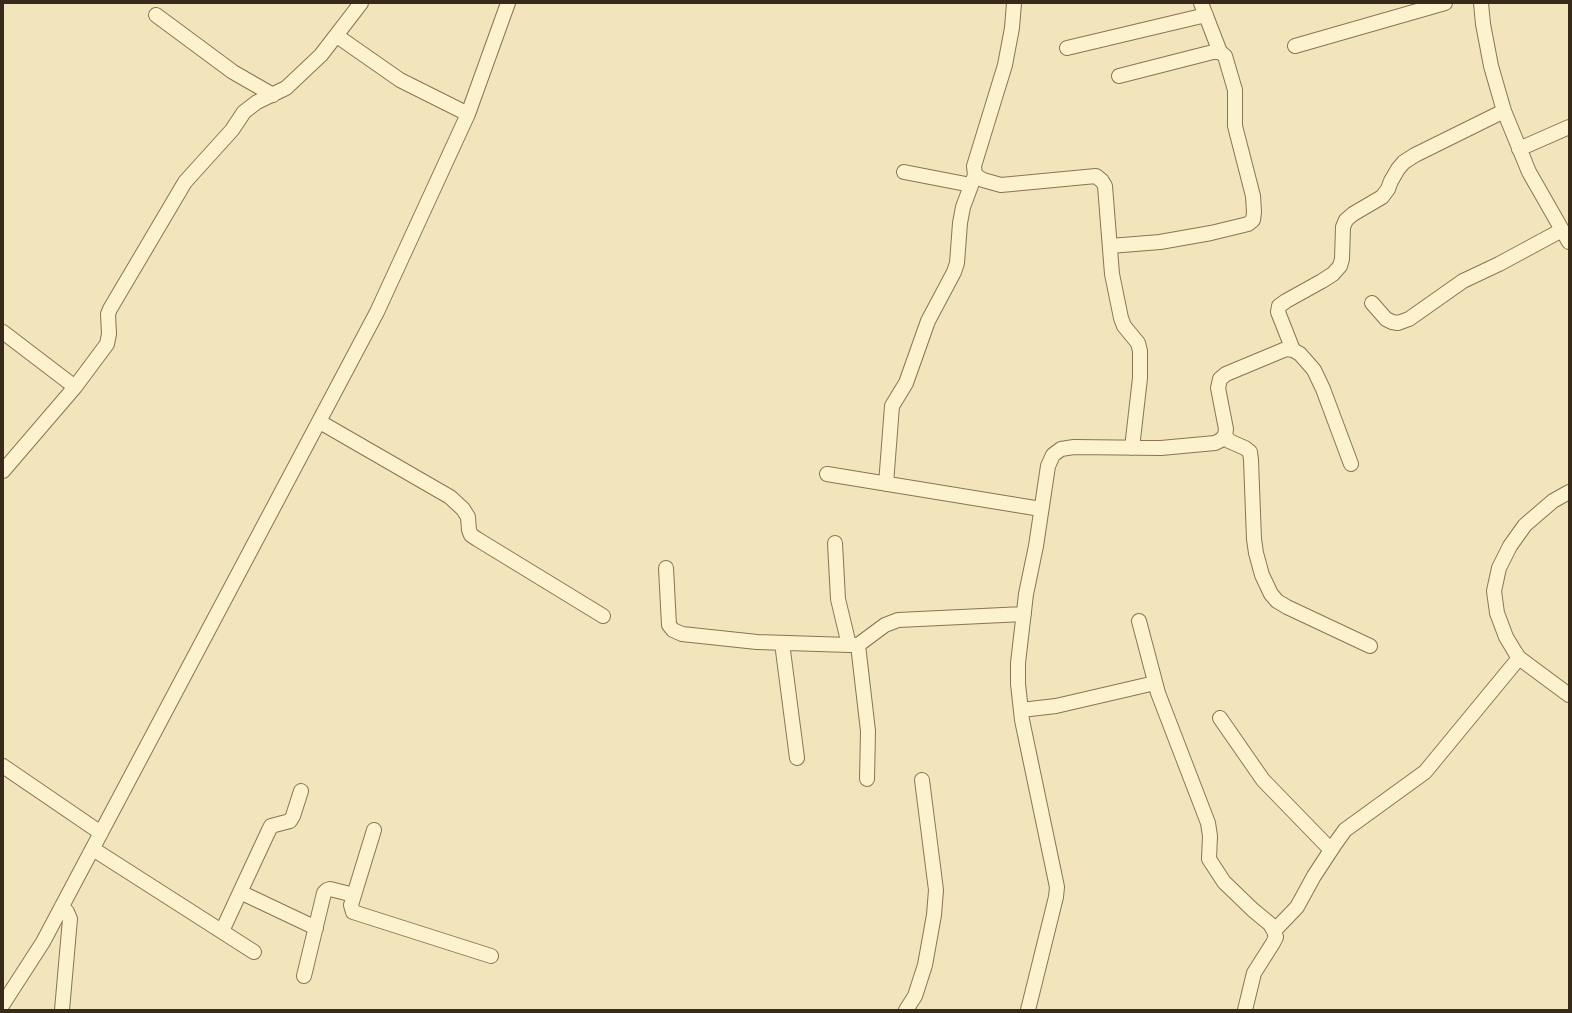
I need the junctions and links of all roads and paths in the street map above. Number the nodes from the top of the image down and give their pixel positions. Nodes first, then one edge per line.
1 (361, 3) edge
2 (508, 3) edge
3 (1014, 3) edge
4 (1445, 3) edge
5 (1481, 3) edge
6 (1203, 9) edge
7 (156, 15) dead end
8 (337, 36) junction
9 (1295, 46) dead end
10 (1067, 48) dead end
11 (1220, 52) junction
12 (1119, 76) dead end
13 (273, 95) junction
14 (1504, 111) junction
15 (468, 114) junction
16 (1569, 127) edge
17 (1519, 149) junction
18 (904, 172) dead end
19 (973, 180) junction
20 (1566, 236) edge
21 (1110, 246) junction
22 (1372, 303) dead end
23 (3, 332) edge
24 (1293, 350) junction
25 (75, 388) junction
26 (320, 422) junction
27 (1225, 435) junction
28 (1132, 448) junction
29 (1351, 464) dead end
30 (3, 471) edge
31 (827, 474) dead end
32 (886, 484) junction
33 (1569, 492) edge
34 (1041, 509) junction
35 (835, 543) dead end
36 (666, 568) dead end
37 (1024, 614) junction
38 (603, 616) dead end
39 (1139, 621) dead end
40 (782, 643) junction
41 (854, 645) junction
42 (1370, 646) dead end
43 (1519, 658) junction
44 (1155, 683) junction
45 (1569, 695) edge
46 (1021, 710) junction
47 (1220, 718) dead end
48 (798, 758) dead end
49 (3, 766) edge
50 (867, 779) dead end
51 (922, 780) dead end
52 (301, 791) dead end
53 (374, 830) dead end
54 (101, 833) junction
55 (93, 849) junction
56 (1331, 850) junction
57 (240, 892) junction
58 (354, 895) junction
59 (62, 906) junction
60 (316, 928) junction
61 (222, 931) junction
62 (1274, 931) junction
63 (254, 952) dead end
64 (491, 956) dead end
65 (304, 976) dead end
66 (4, 1005) edge
67 (62, 1010) edge
68 (906, 1010) edge
69 (1028, 1010) edge
70 (1245, 1010) edge

1 - 8 street
2 - 15 street
3 - 19 street
4 - 9 street
5 - 14 street
6 - 10 street
6 - 11 street
7 - 13 street
8 - 13 street
8 - 15 street
11 - 12 street
11 - 21 street
13 - 25 street
14 - 17 street
14 - 24 street
15 - 26 street
16 - 17 street
17 - 20 street
18 - 19 street
19 - 21 street
19 - 32 street
20 - 22 street
21 - 28 street
23 - 25 street
24 - 27 street
24 - 29 street
25 - 30 street
26 - 38 street
26 - 54 street
27 - 28 street
27 - 42 street
28 - 34 street
31 - 32 street
32 - 34 street
33 - 43 street
34 - 37 street
35 - 41 street
36 - 40 street
37 - 41 street
37 - 46 street
39 - 44 street
40 - 41 street
40 - 48 street
41 - 50 street
43 - 45 street
43 - 56 street
44 - 46 street
44 - 62 street
46 - 69 street
47 - 56 street
49 - 54 street
51 - 68 street
52 - 57 street
53 - 58 street
54 - 55 street
55 - 59 street
55 - 61 street
56 - 62 street
57 - 60 street
57 - 61 street
58 - 60 street
58 - 64 street
59 - 66 street
59 - 67 street
60 - 65 street
61 - 63 street
62 - 70 street

